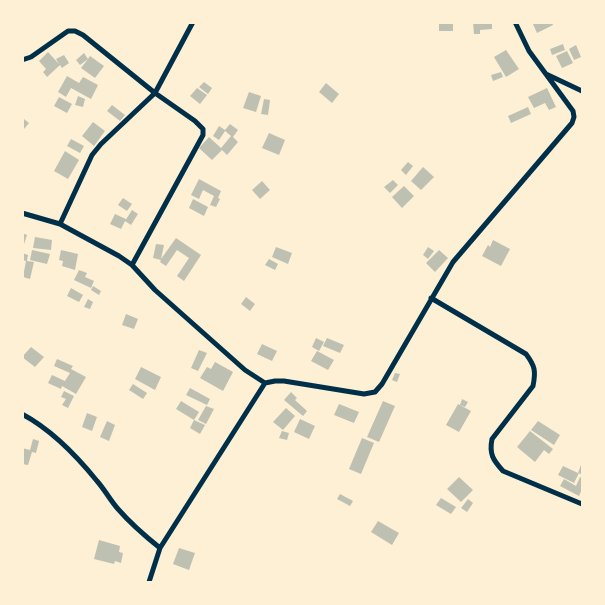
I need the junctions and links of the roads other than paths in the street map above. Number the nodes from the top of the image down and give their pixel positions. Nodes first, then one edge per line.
1 (193, 22) edge
2 (515, 22) edge
3 (22, 60) edge
4 (546, 74) junction
5 (582, 91) edge
6 (155, 93) junction
7 (22, 213) edge
8 (60, 224) junction
9 (132, 265) junction
10 (431, 298) junction
11 (265, 383) junction
12 (22, 414) edge
13 (582, 504) edge
14 (160, 548) junction
15 (149, 582) edge

1 - 6 street
2 - 4 street
3 - 6 street
4 - 5 street
4 - 10 street
6 - 8 street
6 - 9 street
7 - 8 street
8 - 9 street
9 - 11 street
10 - 11 street
10 - 13 street
11 - 14 street
12 - 14 street
14 - 15 street

